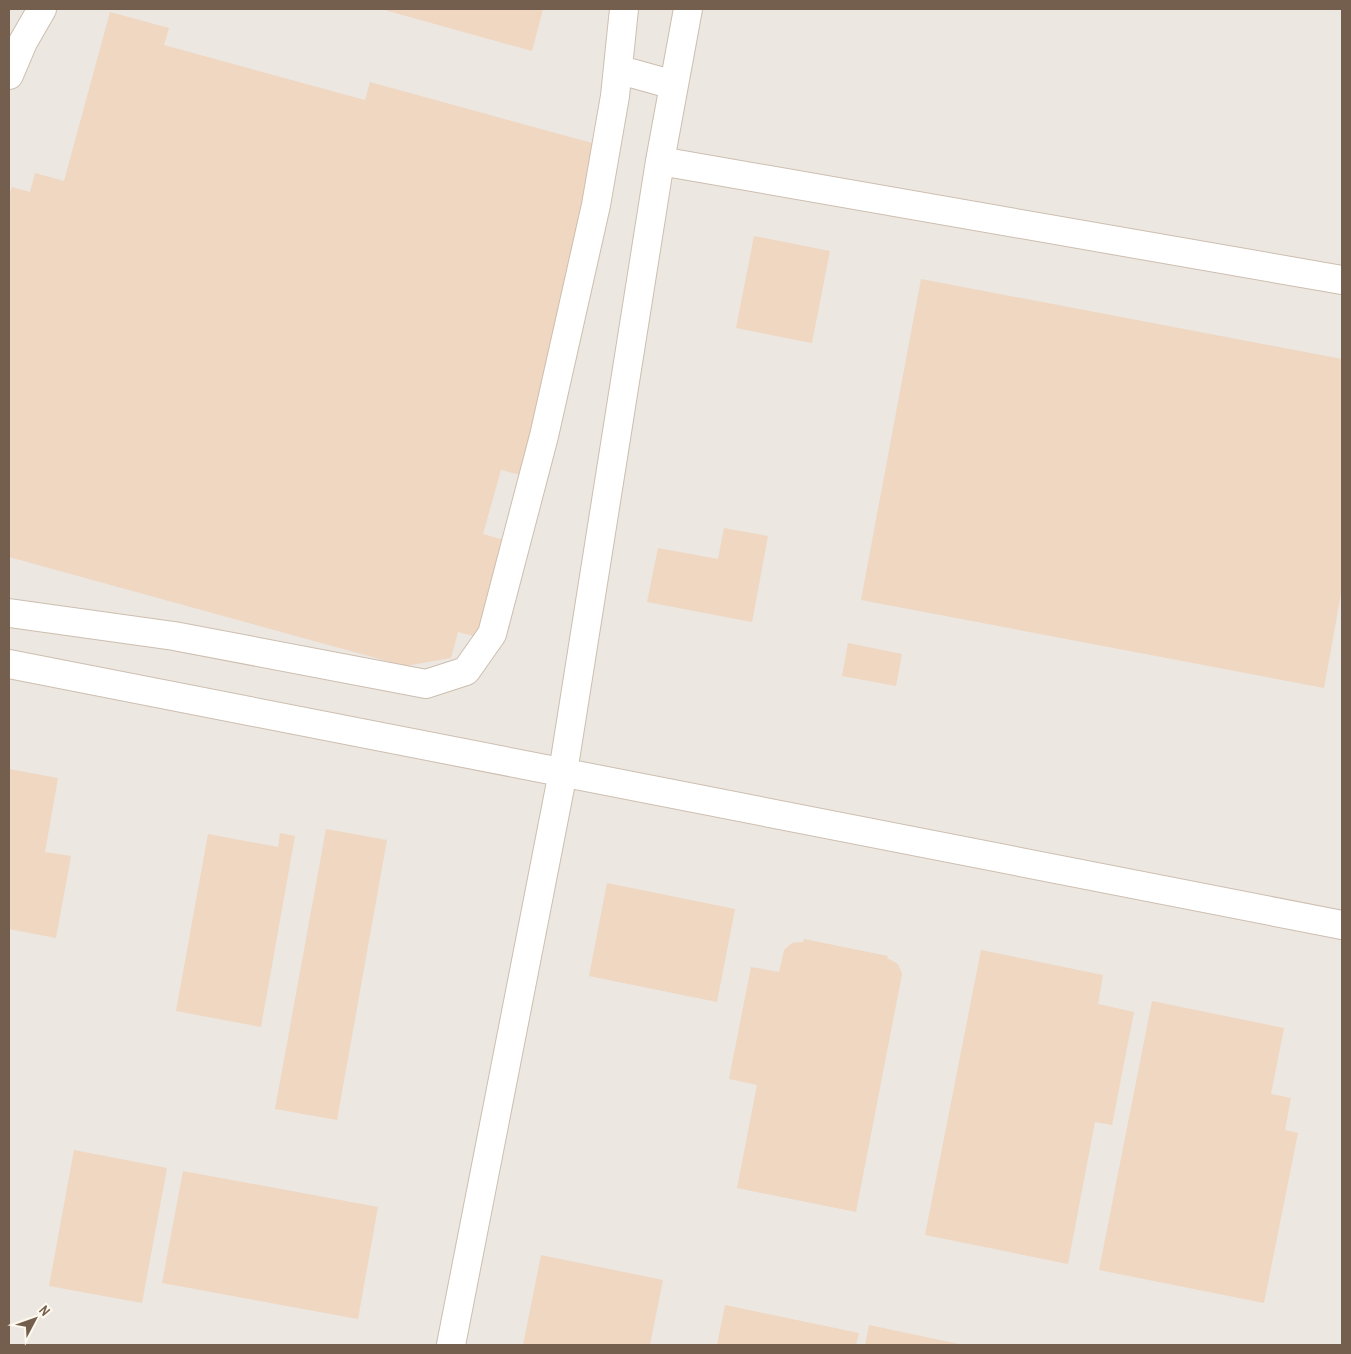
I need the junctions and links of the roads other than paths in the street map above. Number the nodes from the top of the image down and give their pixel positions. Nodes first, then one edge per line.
1 (42, 9) edge
2 (624, 9) edge
3 (688, 9) edge
4 (618, 74) junction
5 (9, 75) edge
6 (674, 85) junction
7 (660, 161) junction
8 (1342, 280) edge
9 (9, 613) edge
10 (9, 664) edge
11 (563, 772) junction
12 (1342, 925) edge
13 (451, 1345) edge

1 - 5 street
2 - 4 street
3 - 6 street
4 - 6 street
4 - 9 street
6 - 7 street
7 - 8 street
7 - 11 street
10 - 11 street
11 - 12 street
11 - 13 street

